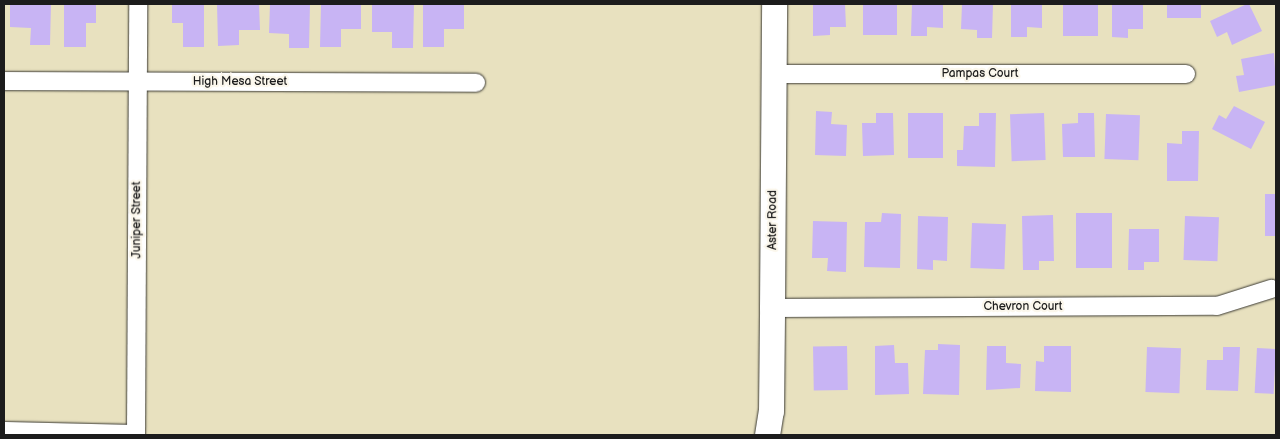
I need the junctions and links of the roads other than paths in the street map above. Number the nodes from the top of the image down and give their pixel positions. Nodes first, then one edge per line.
1 (138, 4) edge
2 (774, 4) edge
3 (774, 74) junction
4 (1186, 74) dead end
5 (4, 81) edge
6 (138, 82) junction
7 (476, 83) dead end
8 (1271, 288) dead end
9 (772, 308) junction
10 (4, 431) edge
11 (136, 434) edge
12 (767, 435) edge

1 - 6 street, Juniper Street
2 - 3 main road, Aster Road
3 - 4 street, Pampas Court
3 - 9 main road, Aster Road
5 - 6 street, High Mesa Street
6 - 7 street, High Mesa Street
6 - 11 street, Juniper Street
8 - 9 street, Chevron Court
9 - 12 main road, Aster Road
10 - 11 street

